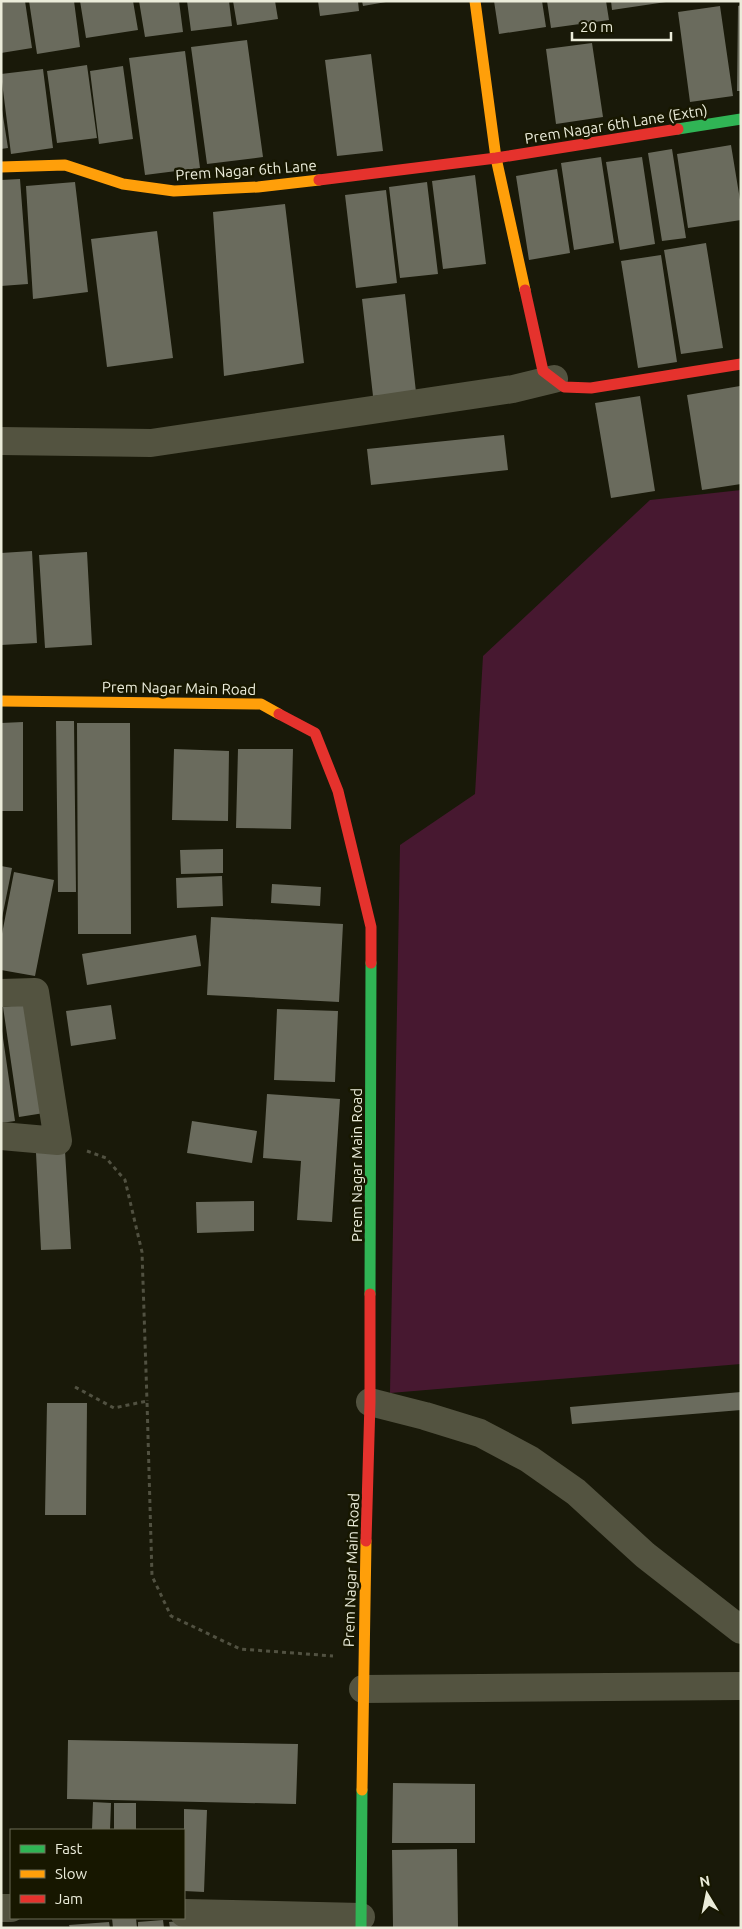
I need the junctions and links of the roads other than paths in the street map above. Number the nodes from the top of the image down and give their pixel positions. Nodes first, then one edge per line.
1 (475, 1) edge
2 (741, 119) edge
3 (496, 158) junction
4 (1, 167) edge
5 (741, 364) edge
6 (554, 380) junction
7 (1, 441) edge
8 (1, 701) edge
9 (1, 993) edge
10 (1, 1136) edge
11 (370, 1402) junction
12 (741, 1630) edge
13 (741, 1686) edge
14 (363, 1689) junction
15 (185, 1912) edge
16 (361, 1923) edge

1 - 3 street
2 - 3 street, Prem Nagar 6th Lane (Extn)
3 - 4 street, Prem Nagar 6th Lane
3 - 6 street
5 - 6 street
6 - 7 street
8 - 11 street, Prem Nagar Main Road
9 - 10 street
11 - 12 street
11 - 14 street, Prem Nagar Main Road
13 - 14 street
14 - 16 street, Prem Nagar Main Road
15 - 16 street

